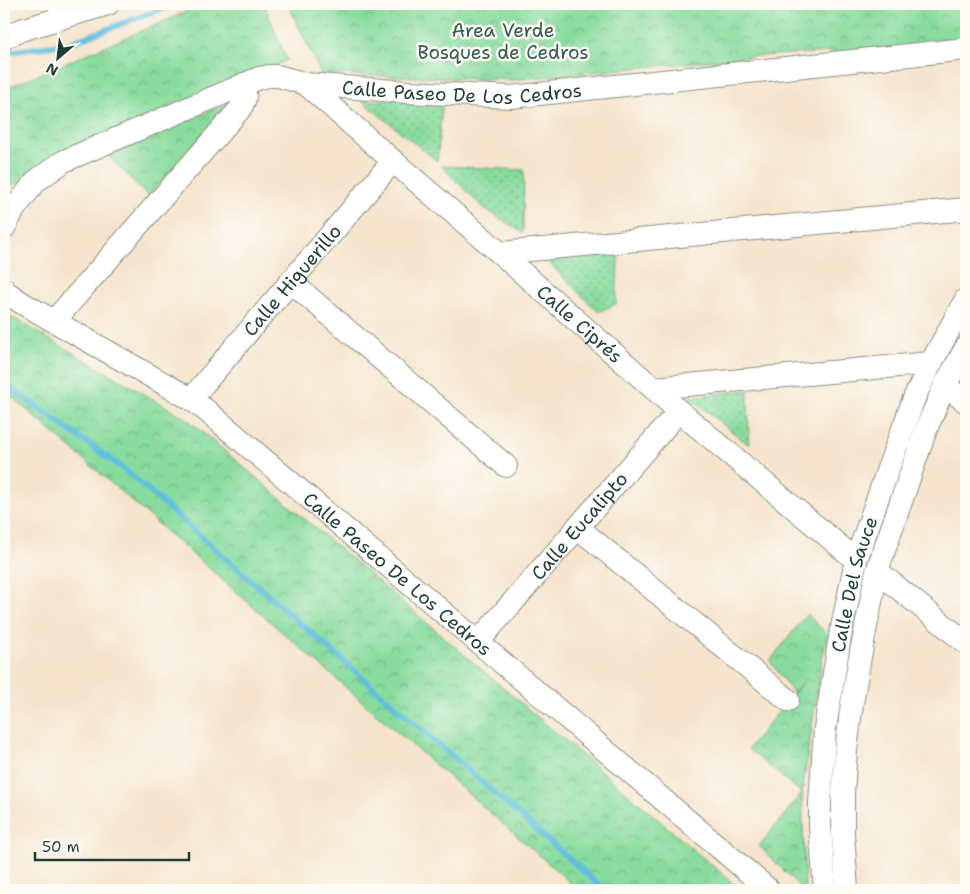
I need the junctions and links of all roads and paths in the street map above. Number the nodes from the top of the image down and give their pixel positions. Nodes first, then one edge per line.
1 (108, 4) edge
2 (4, 38) edge
3 (966, 49) edge
4 (244, 84) junction
5 (306, 84) junction
6 (393, 161) junction
7 (966, 209) edge
8 (4, 228) edge
9 (500, 253) junction
10 (291, 282) junction
11 (4, 289) edge
12 (966, 299) edge
13 (54, 321) junction
14 (966, 348) edge
15 (931, 363) junction
16 (945, 384) junction
17 (653, 388) junction
18 (191, 399) junction
19 (966, 402) edge
20 (679, 411) junction
21 (506, 466) dead end
22 (577, 527) junction
23 (856, 560) junction
24 (877, 571) junction
25 (478, 642) junction
26 (966, 643) edge
27 (788, 700) dead end
28 (769, 890) edge
29 (824, 890) edge
30 (846, 890) edge

1 - 2 street
3 - 5 street, Calle Paseo De Los Cedros
4 - 5 street, Calle Paseo De Los Cedros
4 - 8 street, Calle Paseo De Los Cedros
4 - 13 street
5 - 6 street, Calle Ciprés
6 - 9 street, Calle Ciprés
6 - 10 street, Calle Higuerillo
7 - 9 street
9 - 17 street, Calle Ciprés
10 - 18 street, Calle Higuerillo
10 - 21 street
11 - 13 street, Calle Paseo De Los Cedros
12 - 15 street, Calle Del Sauce
13 - 18 street, Calle Paseo De Los Cedros
14 - 16 street, Calle Del Sauce
15 - 17 street
15 - 23 street, Calle Del Sauce
16 - 19 street
16 - 24 street, Calle Del Sauce
17 - 20 street, Calle Ciprés
18 - 25 street, Calle Paseo De Los Cedros
20 - 22 street, Calle Eucalipto
20 - 23 street, Calle Ciprés
22 - 25 street, Calle Eucalipto
22 - 27 street
23 - 29 street, Calle Del Sauce
24 - 26 street
24 - 30 street, Calle Del Sauce
25 - 28 street, Calle Paseo De Los Cedros

